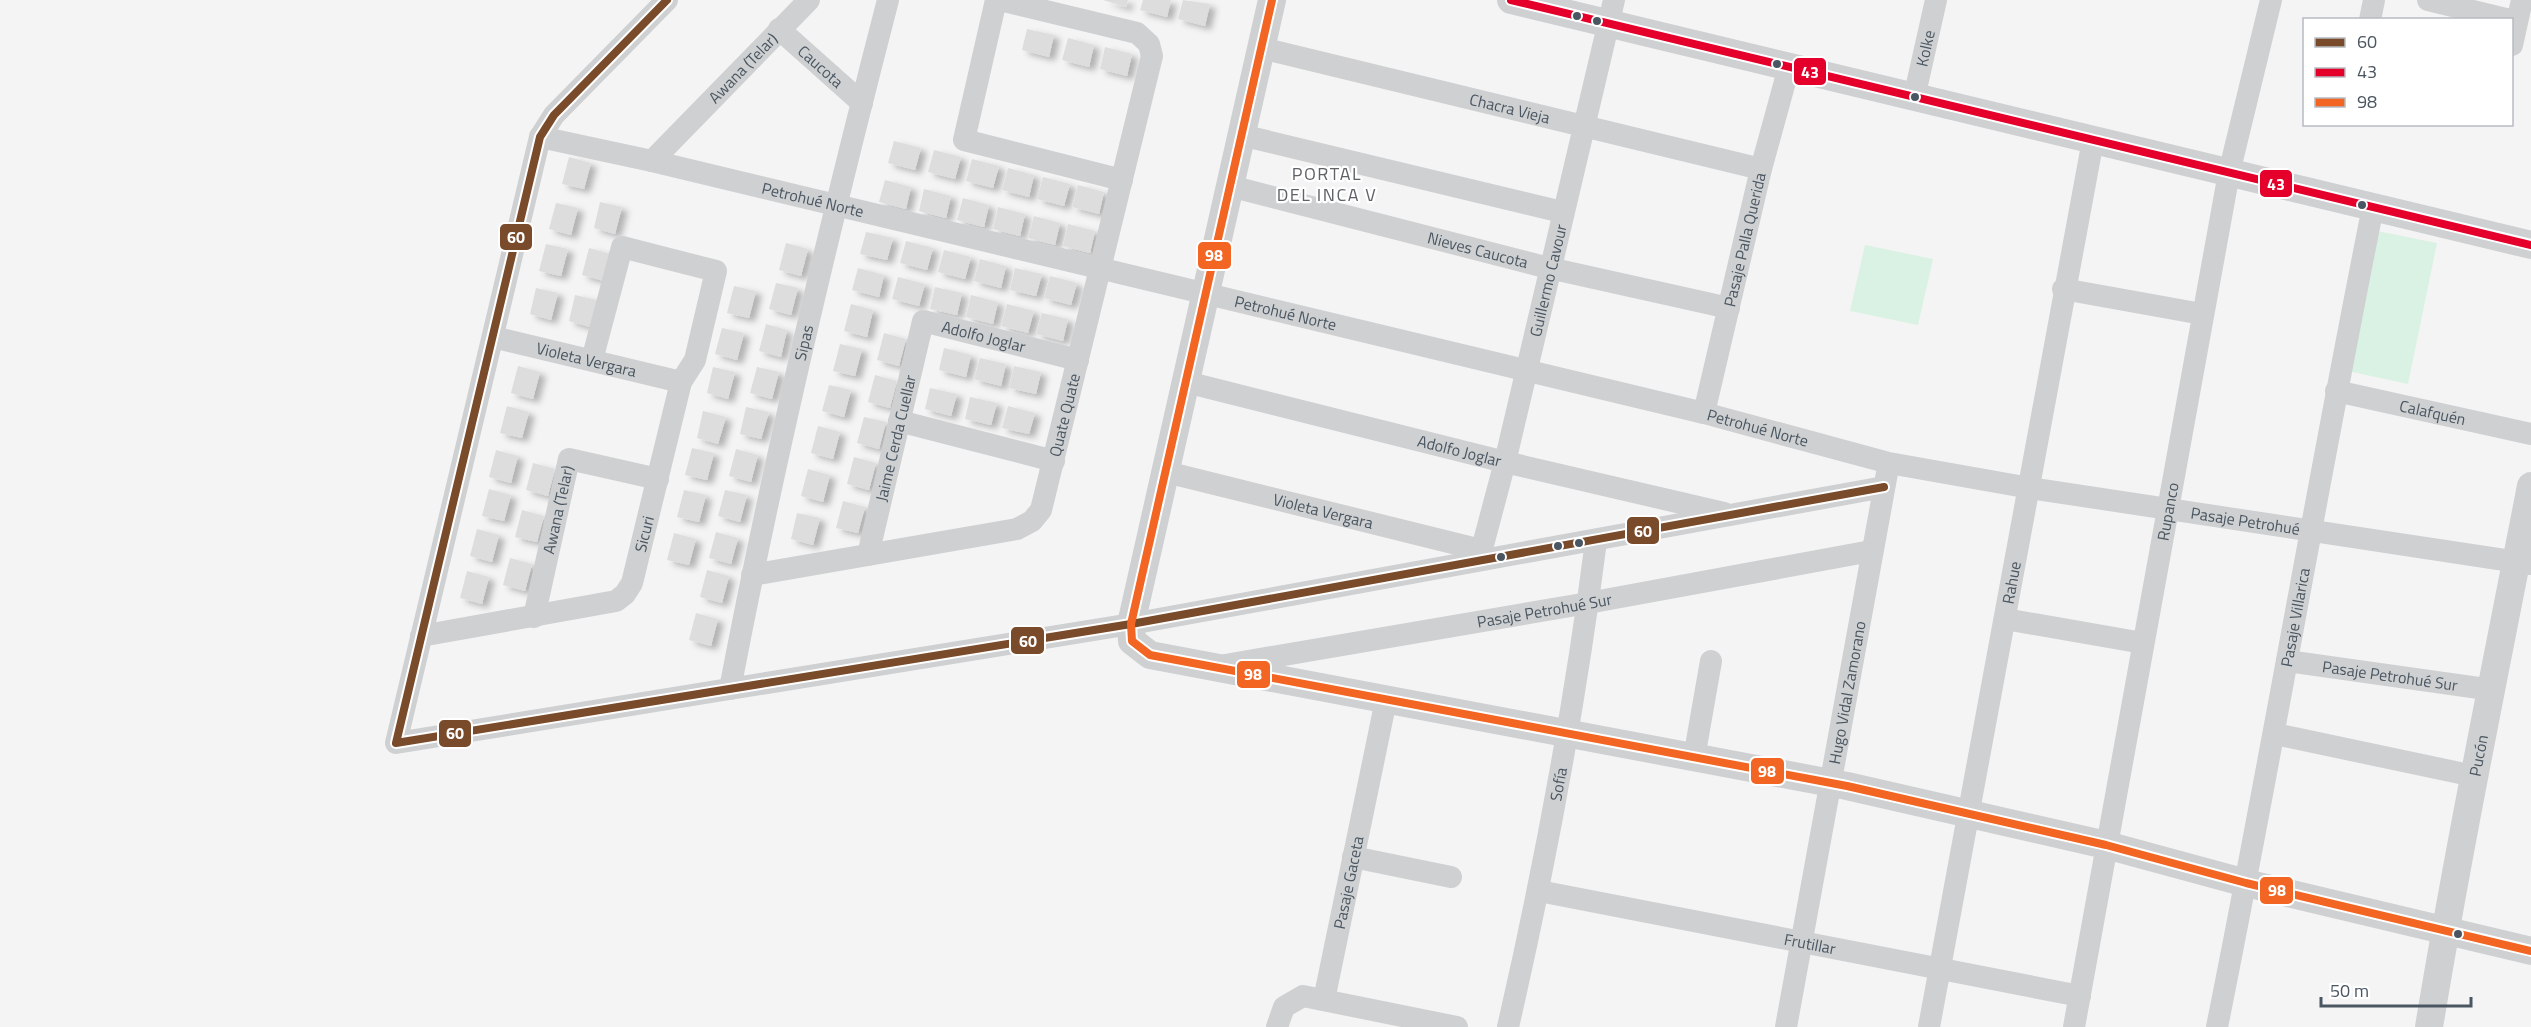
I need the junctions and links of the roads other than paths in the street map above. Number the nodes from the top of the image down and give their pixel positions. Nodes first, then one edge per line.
1 (667, 0) edge
2 (809, 0) edge
3 (888, 0) edge
4 (998, 0) edge
5 (1272, 0) edge
6 (1511, 0) edge
7 (1936, 0) edge
8 (2271, 0) edge
9 (2374, 0) edge
10 (2428, 0) edge
11 (1612, 11) edge
12 (2518, 17) edge
13 (2370, 18) edge
14 (779, 29) junction
15 (2513, 37) edge
16 (1261, 48) junction
17 (1789, 67) junction
18 (1914, 98) junction
19 (862, 103) junction
20 (1583, 126) junction
21 (1241, 135) junction
22 (540, 137) junction
23 (2093, 140) junction
24 (652, 161) junction
25 (1761, 169) junction
26 (2229, 173) junction
27 (1122, 180) junction
28 (1230, 186) junction
29 (836, 207) junction
30 (2373, 207) junction
31 (1562, 212) junction
32 (2531, 245) edge
33 (1549, 268) junction
34 (1101, 269) junction
35 (2064, 289) junction
36 (1206, 293) junction
37 (1730, 308) junction
38 (2202, 314) junction
39 (923, 321) joint
40 (493, 337) junction
41 (592, 360) junction
42 (1078, 360) junction
43 (1524, 371) junction
44 (681, 382) junction
45 (1186, 382) junction
46 (2336, 391) junction
47 (1704, 414) junction
48 (899, 421) junction
49 (2531, 434) edge
50 (1054, 461) junction
51 (1505, 462) junction
52 (1889, 463) junction
53 (1166, 472) junction
54 (658, 479) junction
55 (2531, 486) edge
56 (1884, 487) junction
57 (2030, 488) junction
58 (2167, 508) junction
59 (1733, 515) junction
60 (2310, 530) junction
61 (1596, 541) junction
62 (1871, 551) junction
63 (868, 555) junction
64 (1480, 555) junction
65 (2524, 563) edge
66 (752, 575) junction
67 (1588, 603) junction
68 (534, 617) junction
69 (2005, 620) junction
70 (1131, 624) junction
71 (421, 636) junction
72 (2143, 643) junction
73 (1711, 661) dead end
74 (2287, 661) junction
75 (1217, 666) junction
76 (730, 689) junction
77 (2493, 690) junction
78 (1386, 700) junction
79 (2275, 734) junction
80 (1569, 735) junction
81 (1694, 758) junction
82 (2474, 776) junction
83 (1831, 784) junction
84 (1969, 815) junction
85 (2106, 845) junction
86 (1353, 857) junction
87 (1451, 877) dead end
88 (2246, 883) junction
89 (1539, 891) junction
90 (2445, 932) junction
91 (1802, 942) junction
92 (2531, 951) edge
93 (1939, 970) junction
94 (2080, 996) junction
95 (1324, 1000) junction
96 (1277, 1027) edge
97 (1457, 1027) edge
98 (1508, 1027) edge
99 (1786, 1027) edge
100 (1929, 1027) edge
101 (2074, 1027) edge
102 (2217, 1027) edge
103 (2429, 1027) edge

1 - 22 street
2 - 14 street, Awana (Telar)
3 - 19 street, Sipas
4 - 27 street, Quate Quate
4 - 27 street
5 - 16 street
6 - 11 street
7 - 18 street, Kolke
8 - 26 street, Rupanco
9 - 13 street
10 - 12 street
11 - 17 street
11 - 20 street, Guillermo Cavour
12 - 15 street
14 - 19 street, Caucota
14 - 24 street, Awana (Telar)
16 - 20 street, Chacra Vieja
16 - 21 street
17 - 18 street
17 - 25 street, Pasaje Palla Querida
18 - 23 street
19 - 29 street, Sipas
20 - 25 street, Chacra Vieja
20 - 31 street, Guillermo Cavour
21 - 28 street
21 - 31 street
22 - 24 street, Petrohué Norte
22 - 40 street
23 - 26 street
23 - 35 street, Rahue
24 - 29 street, Petrohué Norte
25 - 37 street, Pasaje Palla Querida
26 - 30 street
26 - 38 street, Rupanco
27 - 34 street, Quate Quate
28 - 33 street, Nieves Caucota
28 - 36 street
29 - 34 street, Petrohué Norte
29 - 66 street, Sipas
30 - 32 street
30 - 46 street, Pasaje Villarica
31 - 33 street, Guillermo Cavour
33 - 37 street, Nieves Caucota
33 - 43 street, Guillermo Cavour
34 - 36 street, Petrohué Norte
34 - 42 street, Quate Quate
35 - 38 street
35 - 57 street, Rahue
36 - 43 street, Petrohué Norte
36 - 45 street
37 - 47 street, Pasaje Palla Querida
38 - 58 street, Rupanco
39 - 42 street, Adolfo Joglar
39 - 48 street, Jaime Cerda Cuellar
40 - 41 street, Violeta Vergara
40 - 71 street
41 - 44 street, Violeta Vergara
41 - 44 street, Sicuri
42 - 50 street, Quate Quate
43 - 47 street, Petrohué Norte
43 - 51 street, Guillermo Cavour
44 - 54 street, Sicuri
45 - 51 street, Adolfo Joglar
45 - 53 street
46 - 49 street, Calafquén
46 - 60 street, Pasaje Villarica
47 - 52 street, Petrohué Norte
48 - 50 street
48 - 63 street, Jaime Cerda Cuellar
50 - 63 street, Quate Quate
51 - 59 street, Adolfo Joglar
51 - 64 street, Guillermo Cavour
52 - 56 street, Hugo Vidal Zamorano
52 - 57 street, Pasaje Petrohué
53 - 64 street, Violeta Vergara
53 - 70 street
54 - 68 street, Sicuri
54 - 68 street, Awana (Telar)
55 - 65 street, Pucón
56 - 59 street
56 - 62 street, Hugo Vidal Zamorano
57 - 58 street, Pasaje Petrohué
57 - 69 street, Rahue
58 - 60 street, Pasaje Petrohué
58 - 72 street, Rupanco
59 - 61 street
60 - 65 street, Pasaje Petrohué
60 - 74 street, Pasaje Villarica
61 - 64 street
61 - 67 street, Sofía
62 - 67 street, Pasaje Petrohué Sur
62 - 83 street, Hugo Vidal Zamorano
63 - 66 street, Quate Quate
64 - 70 street
65 - 77 street, Pucón
66 - 76 street, Sipas
67 - 75 street, Pasaje Petrohué Sur
67 - 80 street, Sofía
68 - 71 street, Sicuri
69 - 72 street
69 - 84 street, Rahue
70 - 75 street
70 - 76 street
71 - 76 street
72 - 85 street, Rupanco
73 - 81 street
74 - 77 street, Pasaje Petrohué Sur
74 - 79 street, Pasaje Villarica
75 - 78 street
77 - 82 street, Pucón
78 - 80 street
78 - 86 street, Pasaje Gaceta
79 - 82 street
79 - 88 street, Pasaje Villarica
80 - 81 street
80 - 89 street, Sofía
81 - 83 street
82 - 90 street, Pucón
83 - 84 street
83 - 91 street, Hugo Vidal Zamorano
84 - 85 street
84 - 93 street, Rahue
85 - 88 street
85 - 94 street, Rupanco
86 - 87 street
86 - 95 street, Pasaje Gaceta
88 - 90 street
88 - 102 street, Pasaje Villarica
89 - 91 street, Frutillar
89 - 98 street, Sofía
90 - 92 street
90 - 103 street, Pucón
91 - 93 street, Frutillar
91 - 99 street, Hugo Vidal Zamorano
93 - 94 street, Frutillar
93 - 100 street, Rahue
94 - 101 street, Rupanco
95 - 96 street
95 - 97 street

